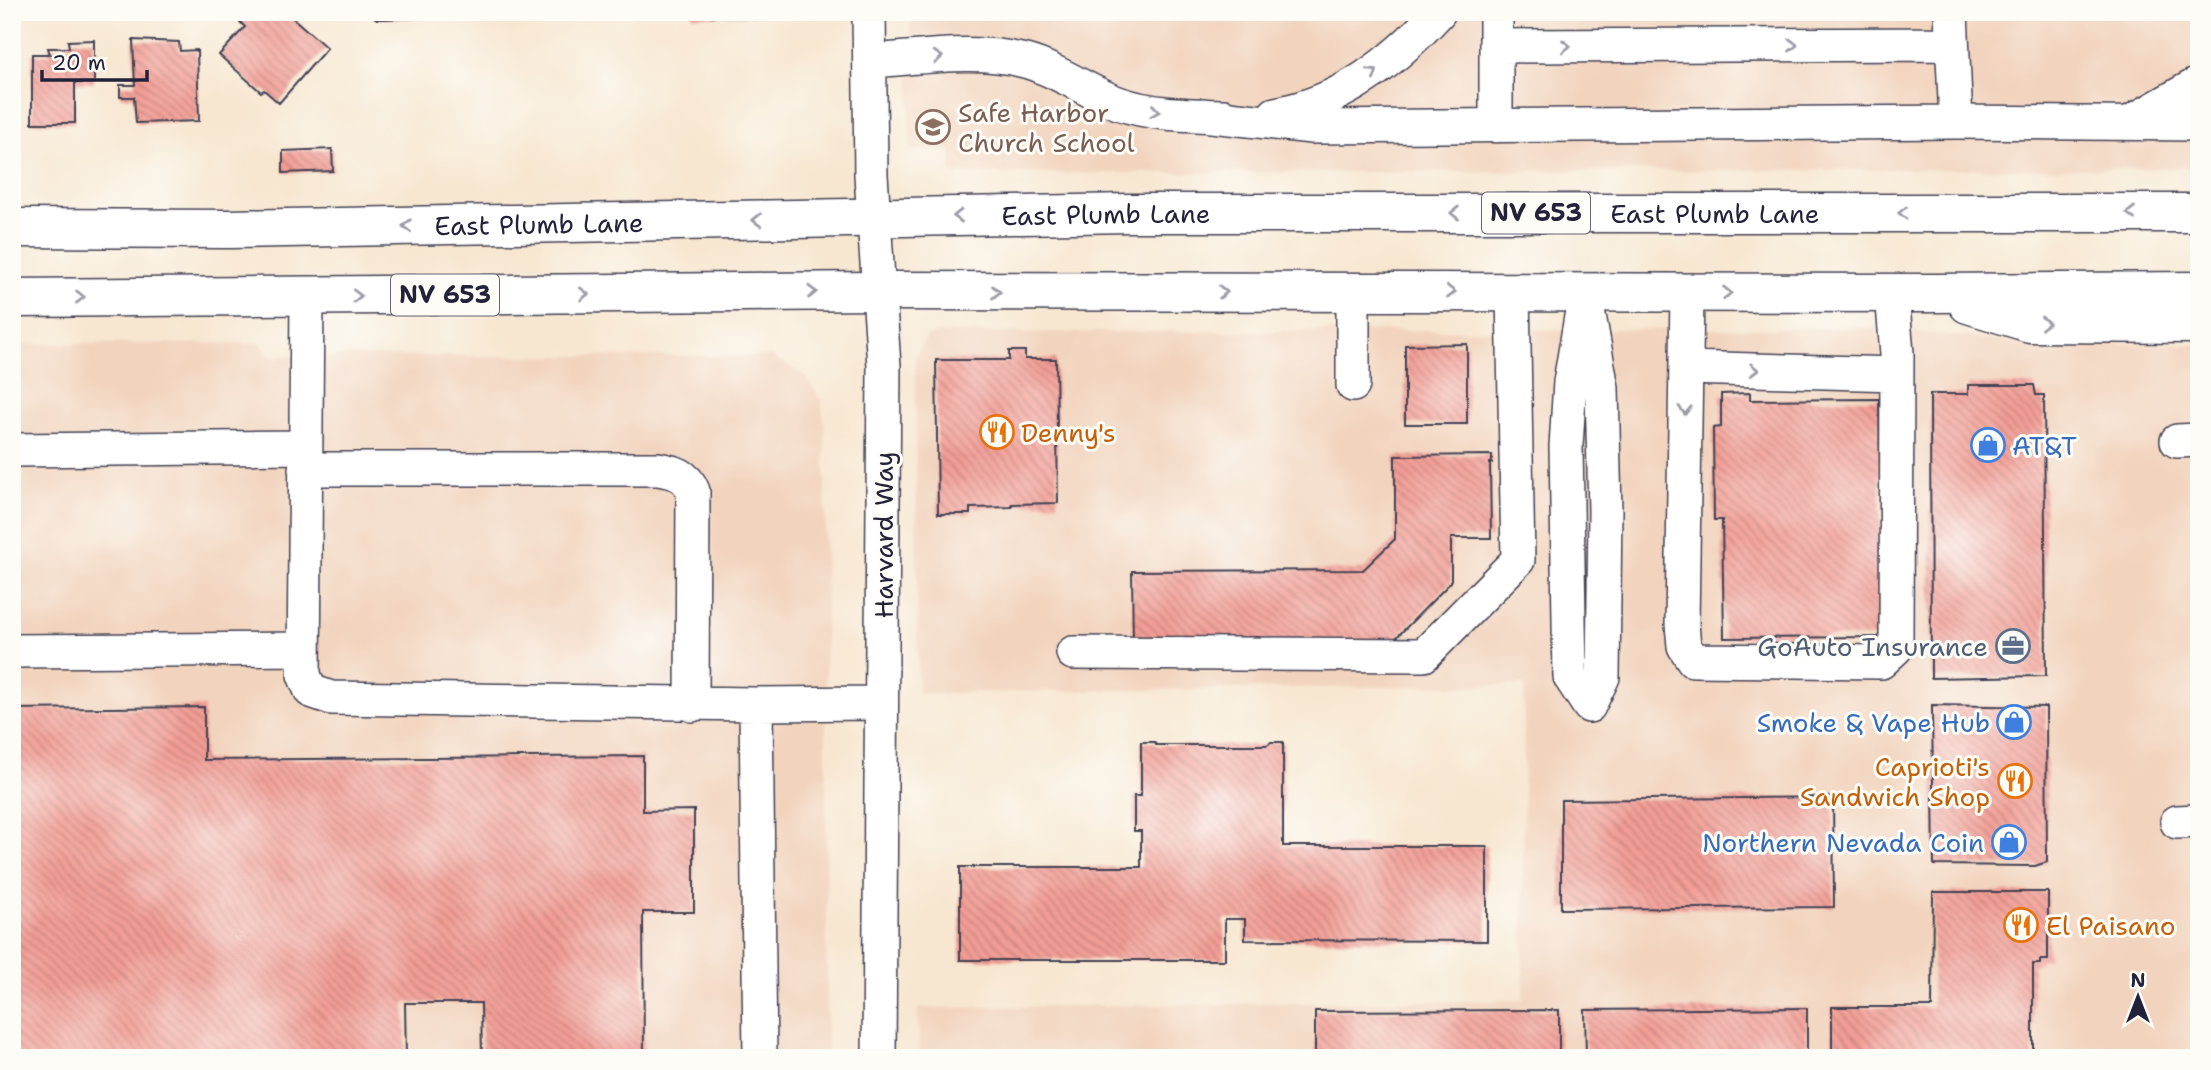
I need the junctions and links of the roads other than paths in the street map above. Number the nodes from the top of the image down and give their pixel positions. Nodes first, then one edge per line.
1 (869, 12) edge
2 (1439, 12) edge
3 (1496, 12) edge
4 (1951, 28) edge
5 (1497, 46) junction
6 (870, 61) junction
7 (2199, 83) edge
8 (1202, 116) junction
9 (1956, 122) junction
10 (2127, 124) junction
11 (2199, 124) edge
12 (1496, 126) junction
13 (12, 213) edge
14 (2199, 213) edge
15 (874, 218) junction
16 (12, 228) edge
17 (229, 229) junction
18 (2199, 291) edge
19 (879, 292) junction
20 (1353, 292) junction
21 (1513, 293) junction
22 (1585, 293) junction
23 (1686, 293) junction
24 (1892, 293) junction
25 (1933, 293) junction
26 (307, 297) junction
27 (12, 298) edge
28 (2199, 324) edge
29 (1686, 368) junction
30 (1897, 374) junction
31 (1353, 385) dead end
32 (12, 450) edge
33 (305, 458) junction
34 (304, 649) junction
35 (12, 651) edge
36 (1073, 653) dead end
37 (881, 703) junction
38 (756, 704) junction
39 (692, 705) junction
40 (760, 1058) edge
41 (879, 1058) edge

1 - 6 street, Harvard Way
8 -> 2 street
3 - 5 street
5 -> 4 street
4 - 9 street
5 - 12 street
6 -> 8 street
6 - 15 street, Harvard Way
7 - 10 street
8 - 12 street
9 - 10 street
9 - 12 street
10 - 11 street
13 - 17 main road
14 -> 15 main road, East Plumb Lane / NV 653
15 -> 17 main road, East Plumb Lane / NV 653
15 - 19 street, Harvard Way
16 - 17 main road, East Plumb Lane / NV 653
18 - 25 main road, NV 653
19 -> 20 main road, NV 653
26 -> 19 main road, NV 653
19 - 37 street, Harvard Way
20 -> 21 main road, NV 653
20 - 31 street
21 - 22 main road, NV 653
21 - 36 street
22 - 22 street
22 - 23 main road, NV 653
23 -> 24 main road, NV 653
23 - 29 street
24 - 25 main road, NV 653
24 - 30 street
25 -> 28 main road
27 -> 26 main road, NV 653
26 - 33 street
29 -> 30 street
29 -> 30 street
32 - 33 street
33 - 34 street
33 - 39 street
34 - 35 street
34 - 39 street
37 - 38 street
37 - 41 street, Harvard Way
38 - 39 street
38 - 40 street

